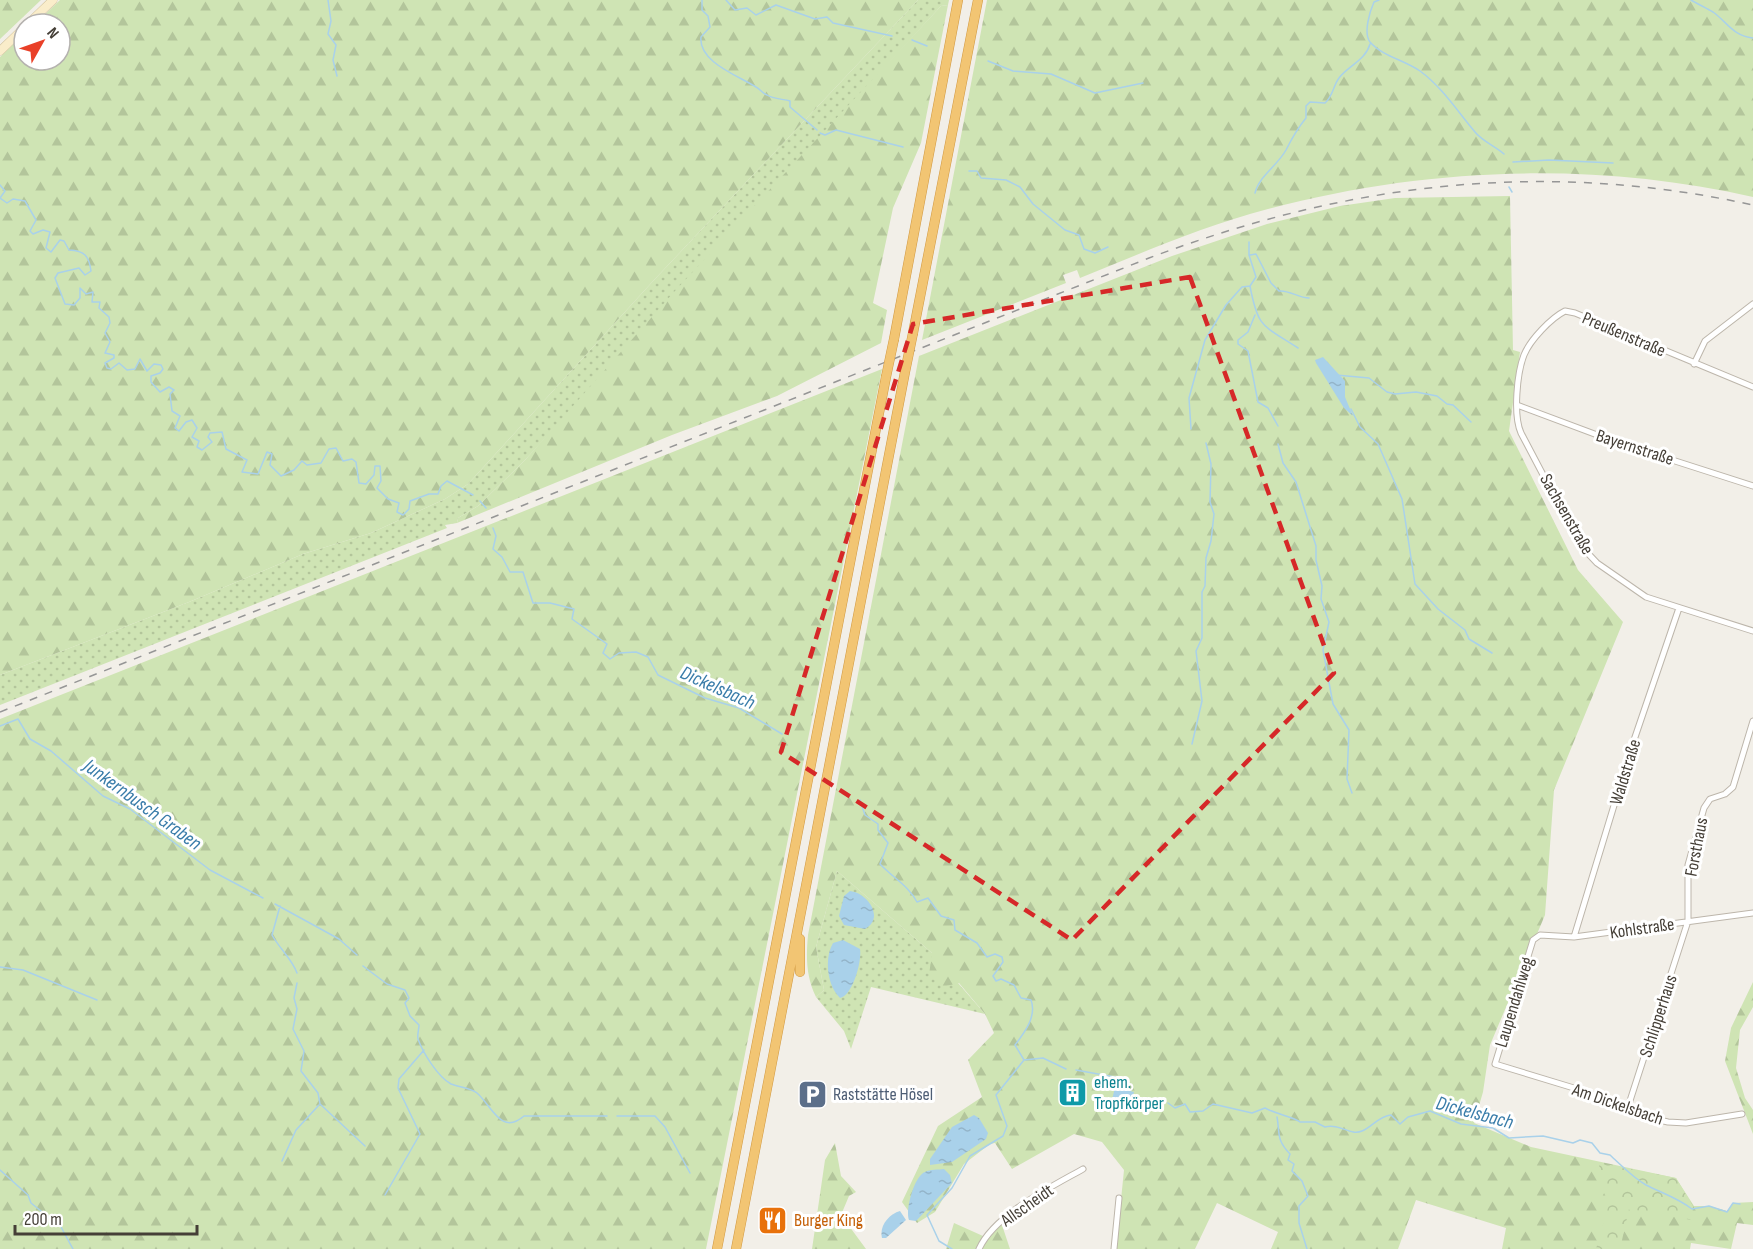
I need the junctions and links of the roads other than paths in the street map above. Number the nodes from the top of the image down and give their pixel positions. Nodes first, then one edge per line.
1 (53, 0) edge
2 (958, 0) edge
3 (978, 0) edge
4 (40, 12) edge
5 (12, 40) edge
6 (0, 51) edge
7 (1753, 304) edge
8 (1694, 364) junction
9 (1753, 387) edge
10 (1517, 405) junction
11 (1753, 486) edge
12 (1679, 608) junction
13 (1753, 631) edge
14 (1753, 722) edge
15 (1753, 913) edge
16 (800, 919) junction
17 (1688, 921) junction
18 (1574, 937) junction
19 (1533, 940) joint
20 (800, 972) dead end
21 (1495, 1065) joint
22 (1627, 1110) junction
23 (1742, 1114) dead end
24 (1083, 1169) dead end
25 (1119, 1198) dead end
26 (717, 1249) edge
27 (736, 1249) edge
28 (979, 1249) edge
29 (1114, 1249) edge

1 - 4 main road
2 - 26 highway, bridge
3 - 16 highway, bridge
5 - 6 main road
7 - 8 street
8 - 9 street, Preußenstraße
8 - 10 street, Preußenstraße
10 - 11 street, Bayernstraße
10 - 12 street, Sachsenstraße
12 - 13 street, Sachsenstraße
12 - 18 street, Waldstraße
14 - 17 street, Forsthaus
15 - 17 street, Kohlstraße
16 - 20 highway
16 - 27 highway
17 - 18 street, Kohlstraße
17 - 22 street, Schlipperhaus
18 - 19 street, Kohlstraße
19 - 21 street, Laupendahlweg
21 - 22 street, Am Dickelsbach
22 - 23 street, Am Dickelsbach
24 - 28 street, Allscheidt
25 - 29 street

